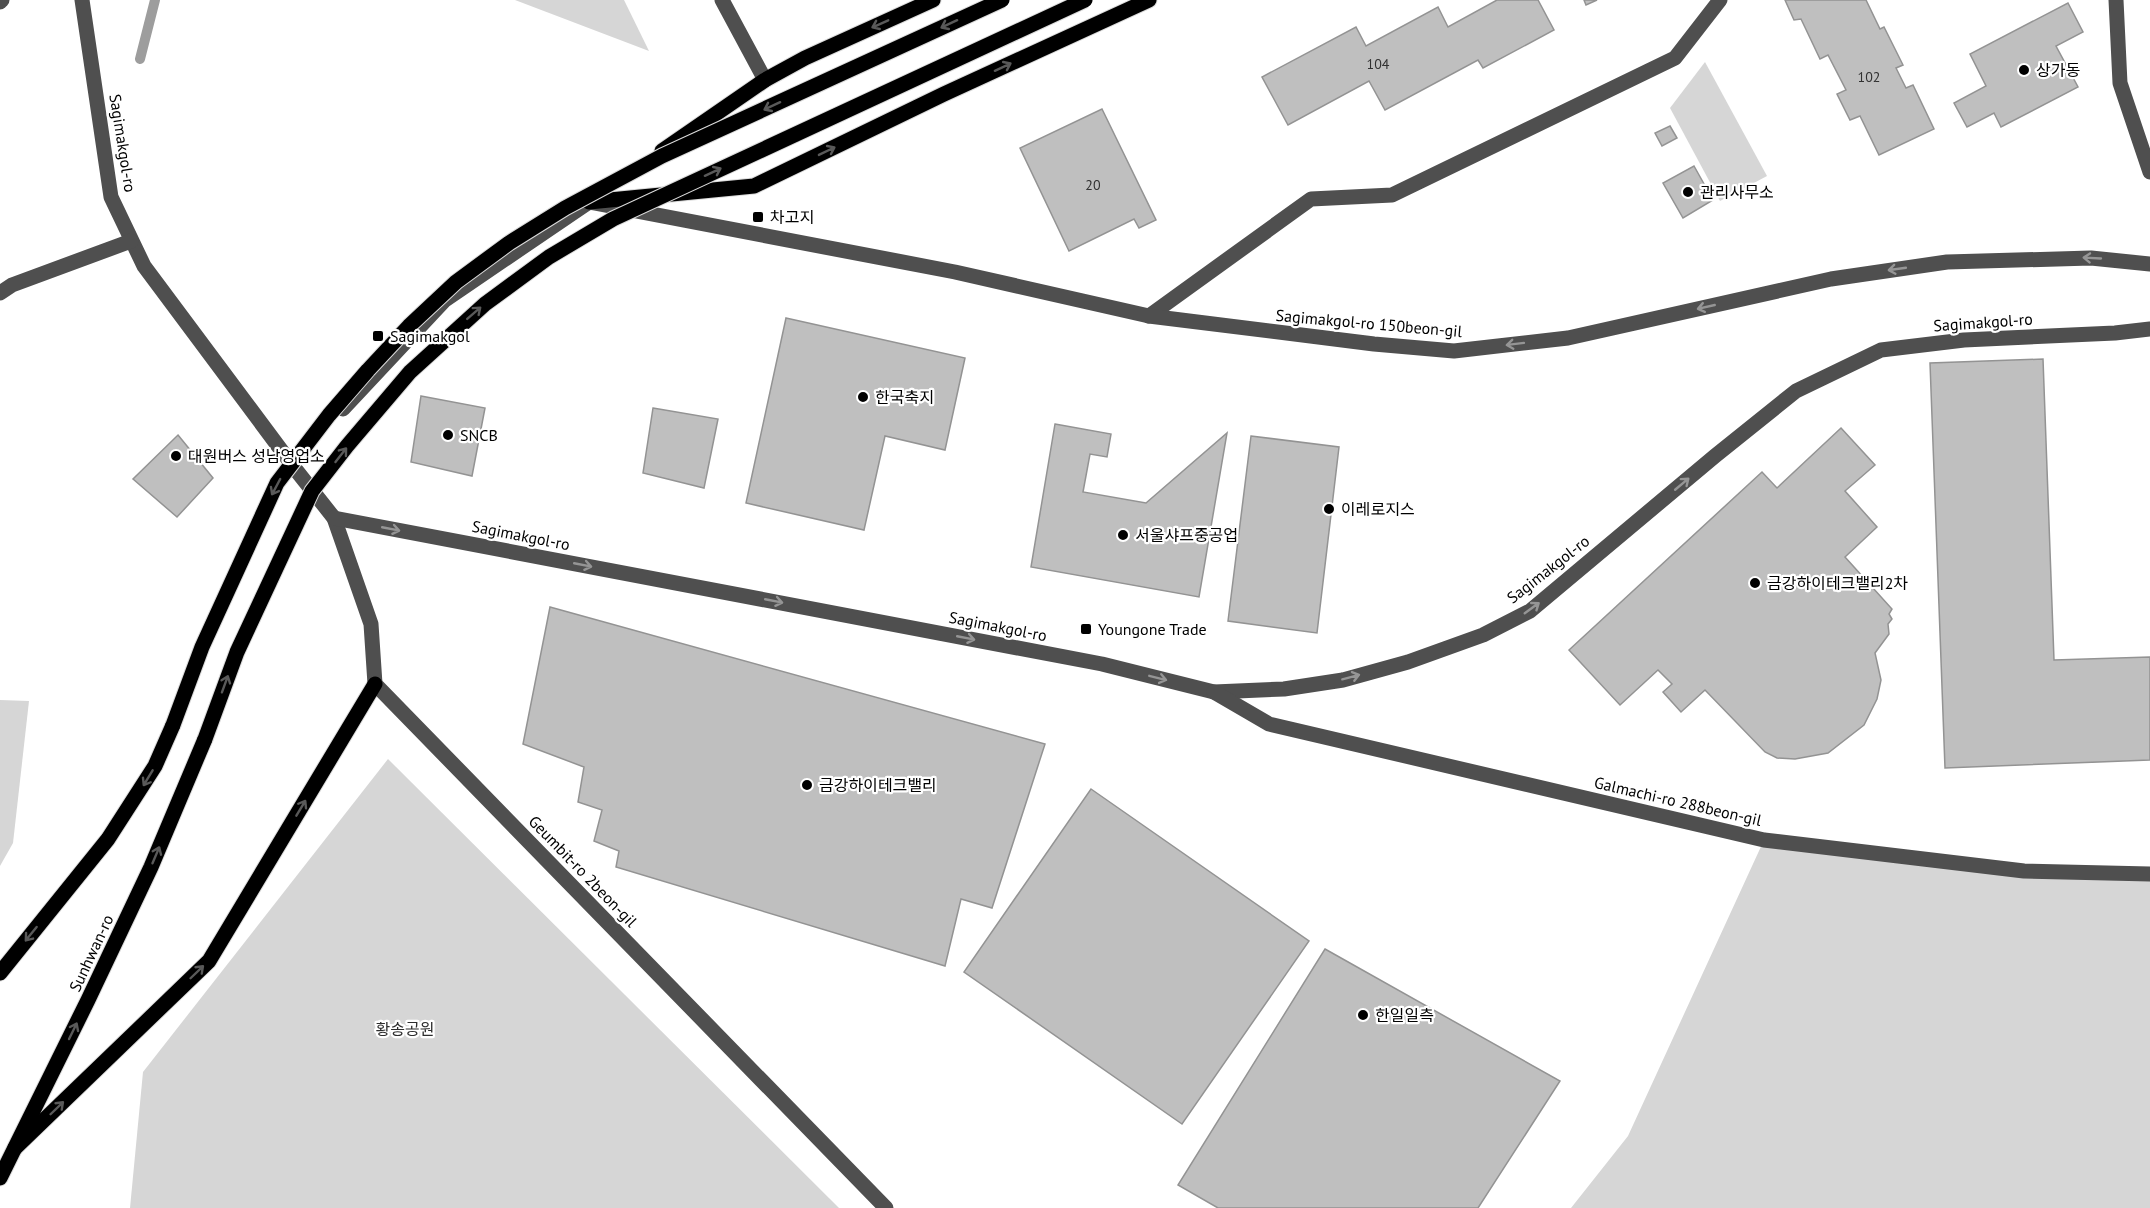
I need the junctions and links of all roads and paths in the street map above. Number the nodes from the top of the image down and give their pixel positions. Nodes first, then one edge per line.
1 (82, 0) edge
2 (722, 0) edge
3 (933, 0) edge
4 (1002, 0) edge
5 (1085, 0) edge
6 (1149, 0) edge
7 (1720, 0) edge
8 (2116, 0) edge
9 (765, 80) junction
10 (2150, 172) edge
11 (589, 202) junction
12 (131, 241) junction
13 (2150, 264) edge
14 (0, 293) edge
15 (1149, 316) junction
16 (2150, 329) edge
17 (296, 470) junction
18 (334, 518) junction
19 (375, 684) junction
20 (1214, 692) junction
21 (2150, 874) edge
22 (0, 973) edge
23 (15, 1148) junction
24 (0, 1178) edge
25 (886, 1208) edge

1 - 12 street, Sagimakgol-ro
2 - 9 street
3 -> 9 main road
4 -> 22 main road, bridge
23 -> 5 main road, Sunhwan-ro, bridge
11 -> 6 main road
7 - 15 street
8 - 10 street
9 - 11 main road
11 - 15 street, Sagimakgol-ro 150beon-gil
11 - 17 street
12 - 14 street
12 - 17 street, Sagimakgol-ro
13 -> 15 street, Sagimakgol-ro 150beon-gil
20 -> 16 street, Sagimakgol-ro
17 - 18 street, Sagimakgol-ro
18 - 19 street
18 -> 20 street, Sagimakgol-ro
23 -> 19 main road
19 - 25 street, Geumbit-ro 2beon-gil
20 - 21 street, Galmachi-ro 288beon-gil
23 - 24 main road, Sunhwan-ro

